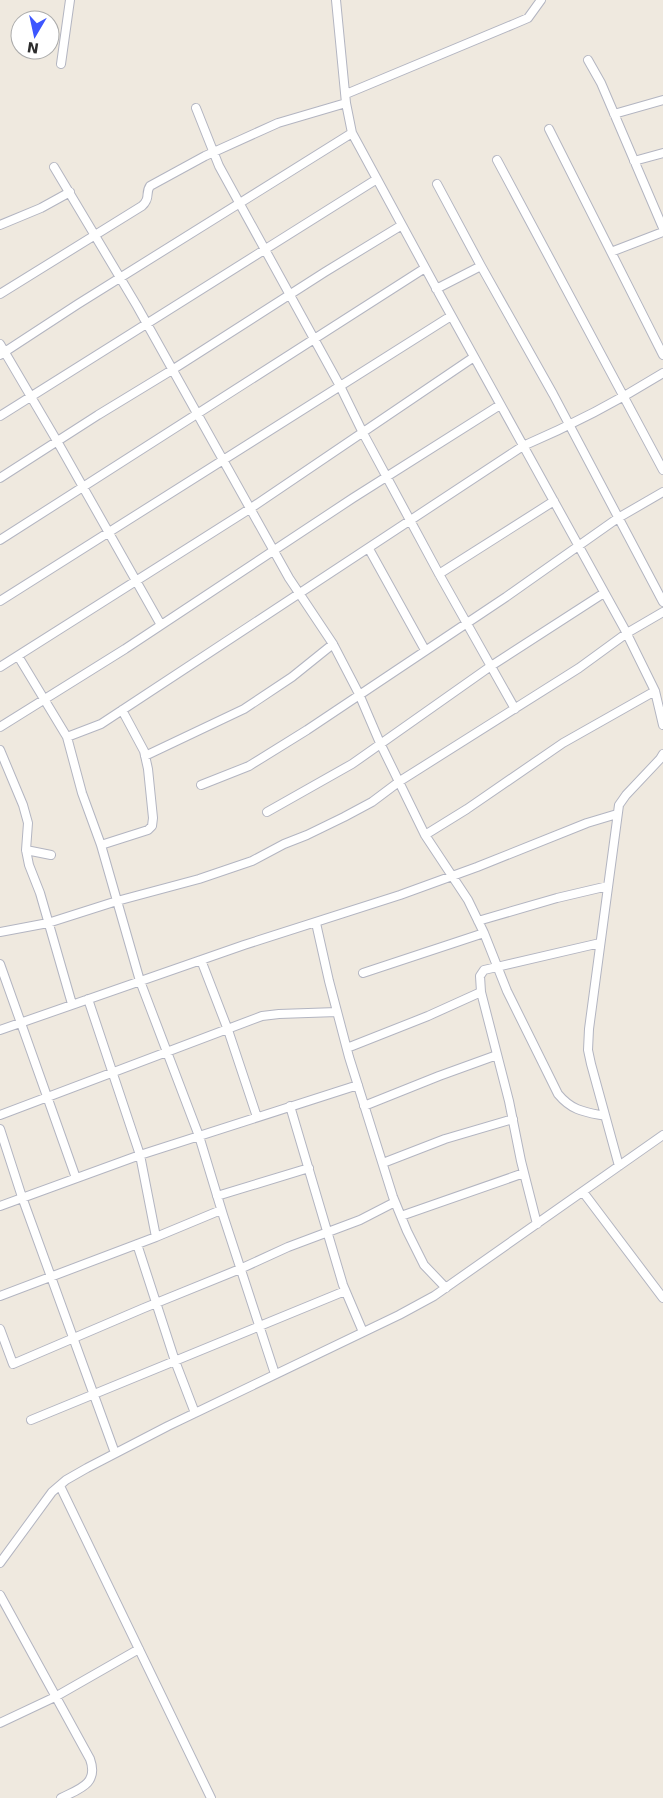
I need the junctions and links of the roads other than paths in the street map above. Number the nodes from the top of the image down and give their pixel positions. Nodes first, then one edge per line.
1 (70, 0) edge
2 (336, 0) edge
3 (541, 0) edge
4 (588, 60) dead end
5 (61, 64) dead end
6 (346, 94) junction
7 (663, 100) edge
8 (346, 103) junction
9 (196, 108) dead end
10 (614, 114) junction
11 (549, 129) dead end
12 (352, 133) junction
13 (212, 152) junction
14 (663, 153) edge
15 (497, 160) dead end
16 (634, 161) junction
17 (54, 167) dead end
18 (377, 179) junction
19 (437, 184) dead end
20 (70, 192) junction
21 (240, 204) junction
22 (0, 225) edge
23 (402, 226) junction
24 (663, 228) edge
25 (663, 232) edge
26 (95, 234) junction
27 (265, 248) junction
28 (611, 252) junction
29 (480, 266) junction
30 (425, 268) junction
31 (121, 279) junction
32 (436, 289) junction
33 (0, 294) edge
34 (289, 295) junction
35 (451, 316) junction
36 (146, 323) junction
37 (314, 339) junction
38 (0, 344) edge
39 (2, 353) edge
40 (663, 355) edge
41 (474, 358) junction
42 (172, 370) junction
43 (663, 373) edge
44 (340, 386) junction
45 (31, 397) junction
46 (625, 397) junction
47 (500, 405) junction
48 (197, 414) junction
49 (0, 416) edge
50 (570, 426) junction
51 (363, 433) junction
52 (57, 441) junction
53 (523, 446) junction
54 (223, 460) junction
55 (663, 470) edge
56 (387, 477) junction
57 (0, 478) edge
58 (83, 488) junction
59 (663, 492) edge
60 (554, 502) junction
61 (251, 508) junction
62 (618, 518) junction
63 (412, 521) junction
64 (108, 532) junction
65 (0, 540) edge
66 (579, 546) junction
67 (369, 549) junction
68 (274, 550) junction
69 (439, 574) junction
70 (137, 581) junction
71 (299, 593) junction
72 (604, 593) junction
73 (0, 601) edge
74 (663, 602) edge
75 (663, 612) edge
76 (466, 623) junction
77 (161, 625) junction
78 (627, 633) junction
79 (333, 644) junction
80 (425, 650) junction
81 (18, 656) junction
82 (491, 666) junction
83 (0, 667) edge
84 (359, 694) junction
85 (658, 695) edge
86 (44, 699) junction
87 (515, 709) junction
88 (122, 710) junction
89 (663, 725) edge
90 (0, 727) edge
91 (67, 737) junction
92 (380, 743) junction
93 (0, 750) edge
94 (663, 754) edge
95 (145, 756) junction
96 (400, 782) junction
97 (201, 785) dead end
98 (267, 812) dead end
99 (617, 814) junction
100 (425, 835) junction
101 (101, 845) junction
102 (26, 850) junction
103 (50, 855) dead end
104 (452, 876) junction
105 (608, 886) junction
106 (117, 901) junction
107 (478, 921) junction
108 (48, 923) junction
109 (316, 923) junction
110 (0, 932) edge
111 (484, 933) junction
112 (600, 943) junction
113 (201, 960) junction
114 (0, 964) edge
115 (497, 966) junction
116 (363, 973) dead end
117 (140, 981) junction
118 (481, 992) junction
119 (88, 999) junction
120 (72, 1004) junction
121 (337, 1012) junction
122 (21, 1023) junction
123 (0, 1030) edge
124 (228, 1030) junction
125 (347, 1048) junction
126 (167, 1052) junction
127 (497, 1055) junction
128 (112, 1072) junction
129 (358, 1085) junction
130 (46, 1098) junction
131 (290, 1106) junction
132 (364, 1106) junction
133 (0, 1115) edge
134 (605, 1116) junction
135 (258, 1117) junction
136 (512, 1119) junction
137 (0, 1129) edge
138 (663, 1135) edge
139 (199, 1136) junction
140 (140, 1156) junction
141 (383, 1164) junction
142 (619, 1166) junction
143 (309, 1168) junction
144 (524, 1173) junction
145 (76, 1178) junction
146 (583, 1192) junction
147 (217, 1196) junction
148 (22, 1198) junction
149 (396, 1202) junction
150 (0, 1206) edge
151 (221, 1210) junction
152 (401, 1216) junction
153 (537, 1224) junction
154 (328, 1232) junction
155 (156, 1237) junction
156 (137, 1244) junction
157 (240, 1269) junction
158 (52, 1278) junction
159 (446, 1288) junction
160 (346, 1291) junction
161 (0, 1296) edge
162 (663, 1298) edge
163 (156, 1303) junction
164 (259, 1327) junction
165 (0, 1329) edge
166 (363, 1332) junction
167 (73, 1339) junction
168 (175, 1361) junction
169 (276, 1374) junction
170 (93, 1394) junction
171 (195, 1413) junction
172 (31, 1420) dead end
173 (115, 1453) junction
174 (60, 1486) junction
175 (0, 1562) edge
176 (0, 1595) edge
177 (139, 1649) junction
178 (55, 1697) junction
179 (0, 1723) edge
180 (61, 1798) edge
181 (211, 1798) edge

1 - 5 street
2 - 6 street
3 - 6 street
4 - 10 street
6 - 8 street
7 - 10 street
8 - 12 street
8 - 13 street
9 - 13 street
10 - 16 street
11 - 28 street
12 - 18 street
12 - 21 street
13 - 21 street
13 - 26 street
14 - 16 street
15 - 46 street
16 - 24 street
17 - 20 street
18 - 23 street
18 - 27 street
19 - 29 street
20 - 22 street
20 - 26 street
21 - 27 street
21 - 31 street
23 - 30 street
23 - 34 street
25 - 28 street
26 - 31 street
26 - 33 street
27 - 34 street
27 - 36 street
28 - 40 street
29 - 32 street
29 - 50 street
30 - 32 street
30 - 37 street
31 - 36 street
31 - 39 street
32 - 35 street
34 - 37 street
34 - 42 street
35 - 41 street
35 - 44 street
36 - 42 street
36 - 45 street
37 - 44 street
37 - 48 street
38 - 39 street
39 - 45 street
41 - 47 street
41 - 51 street
42 - 48 street
42 - 52 street
43 - 46 street
44 - 51 street
44 - 54 street
45 - 49 street
45 - 52 street
46 - 50 street
46 - 55 street
47 - 53 street
47 - 56 street
48 - 54 street
48 - 58 street
50 - 53 street
50 - 62 street
51 - 56 street
51 - 61 street
52 - 57 street
52 - 58 street
53 - 60 street
53 - 63 street
54 - 61 street
54 - 64 street
56 - 63 street
56 - 68 street
58 - 64 street
58 - 65 street
59 - 62 street
60 - 66 street
60 - 69 street
61 - 68 street
61 - 70 street
62 - 66 street
62 - 74 street
63 - 67 street
63 - 69 street
64 - 70 street
64 - 73 street
66 - 72 street
66 - 76 street
67 - 71 street
67 - 80 street
68 - 71 street
68 - 77 street
69 - 76 street
70 - 77 street
70 - 81 street
71 - 79 street
71 - 88 street
72 - 78 street
72 - 82 street
75 - 78 street
76 - 80 street
76 - 82 street
77 - 86 street
78 - 85 street
78 - 87 street
79 - 84 street
79 - 95 street
80 - 84 street
81 - 83 street
81 - 86 street
82 - 87 street
82 - 92 street
84 - 92 street
84 - 97 street
85 - 89 street
85 - 100 street
86 - 90 street
86 - 91 street
87 - 96 street
88 - 91 street
88 - 95 street
91 - 101 street
92 - 96 street
92 - 98 street
93 - 102 street
94 - 99 street
95 - 101 street
96 - 100 street
96 - 106 street
99 - 104 street
99 - 105 street
100 - 104 street
101 - 106 street
102 - 103 street
102 - 108 street
104 - 107 street
104 - 109 street
105 - 107 street
105 - 112 street
106 - 108 street
106 - 117 street
107 - 111 street
108 - 110 street
108 - 120 street
109 - 113 street
109 - 121 street
111 - 115 street
111 - 116 street
112 - 115 street
112 - 134 street
113 - 117 street
113 - 124 street
114 - 122 street
115 - 118 street
115 - 134 street
117 - 119 street
117 - 126 street
118 - 125 street
118 - 127 street
119 - 120 street
119 - 128 street
120 - 122 street
121 - 124 street
121 - 125 street
122 - 123 street
122 - 130 street
124 - 126 street
124 - 135 street
125 - 129 street
126 - 128 street
126 - 139 street
127 - 132 street
127 - 136 street
128 - 130 street
128 - 140 street
129 - 131 street
129 - 132 street
130 - 133 street
130 - 145 street
131 - 135 street
131 - 143 street
132 - 141 street
134 - 142 street
135 - 139 street
136 - 141 street
136 - 144 street
137 - 148 street
138 - 142 street
139 - 140 street
139 - 147 street
140 - 145 street
140 - 155 street
141 - 149 street
142 - 146 street
143 - 147 street
143 - 154 street
144 - 152 street
144 - 153 street
145 - 148 street
146 - 153 street
146 - 162 street
147 - 151 street
148 - 150 street
148 - 158 street
149 - 152 street
149 - 154 street
151 - 155 street
151 - 157 street
152 - 159 street
153 - 159 street
154 - 157 street
154 - 160 street
155 - 156 street
156 - 158 street
156 - 163 street
157 - 163 street
157 - 164 street
158 - 161 street
158 - 167 street
159 - 166 street
160 - 164 street
160 - 166 street
163 - 167 street
163 - 168 street
164 - 168 street
164 - 169 street
165 - 167 street
166 - 169 street
167 - 170 street
168 - 170 street
168 - 171 street
169 - 171 street
170 - 172 street
170 - 173 street
171 - 173 street
173 - 174 street
174 - 175 street
174 - 177 street
176 - 178 street
177 - 178 street
177 - 181 street
178 - 179 street
178 - 180 street

